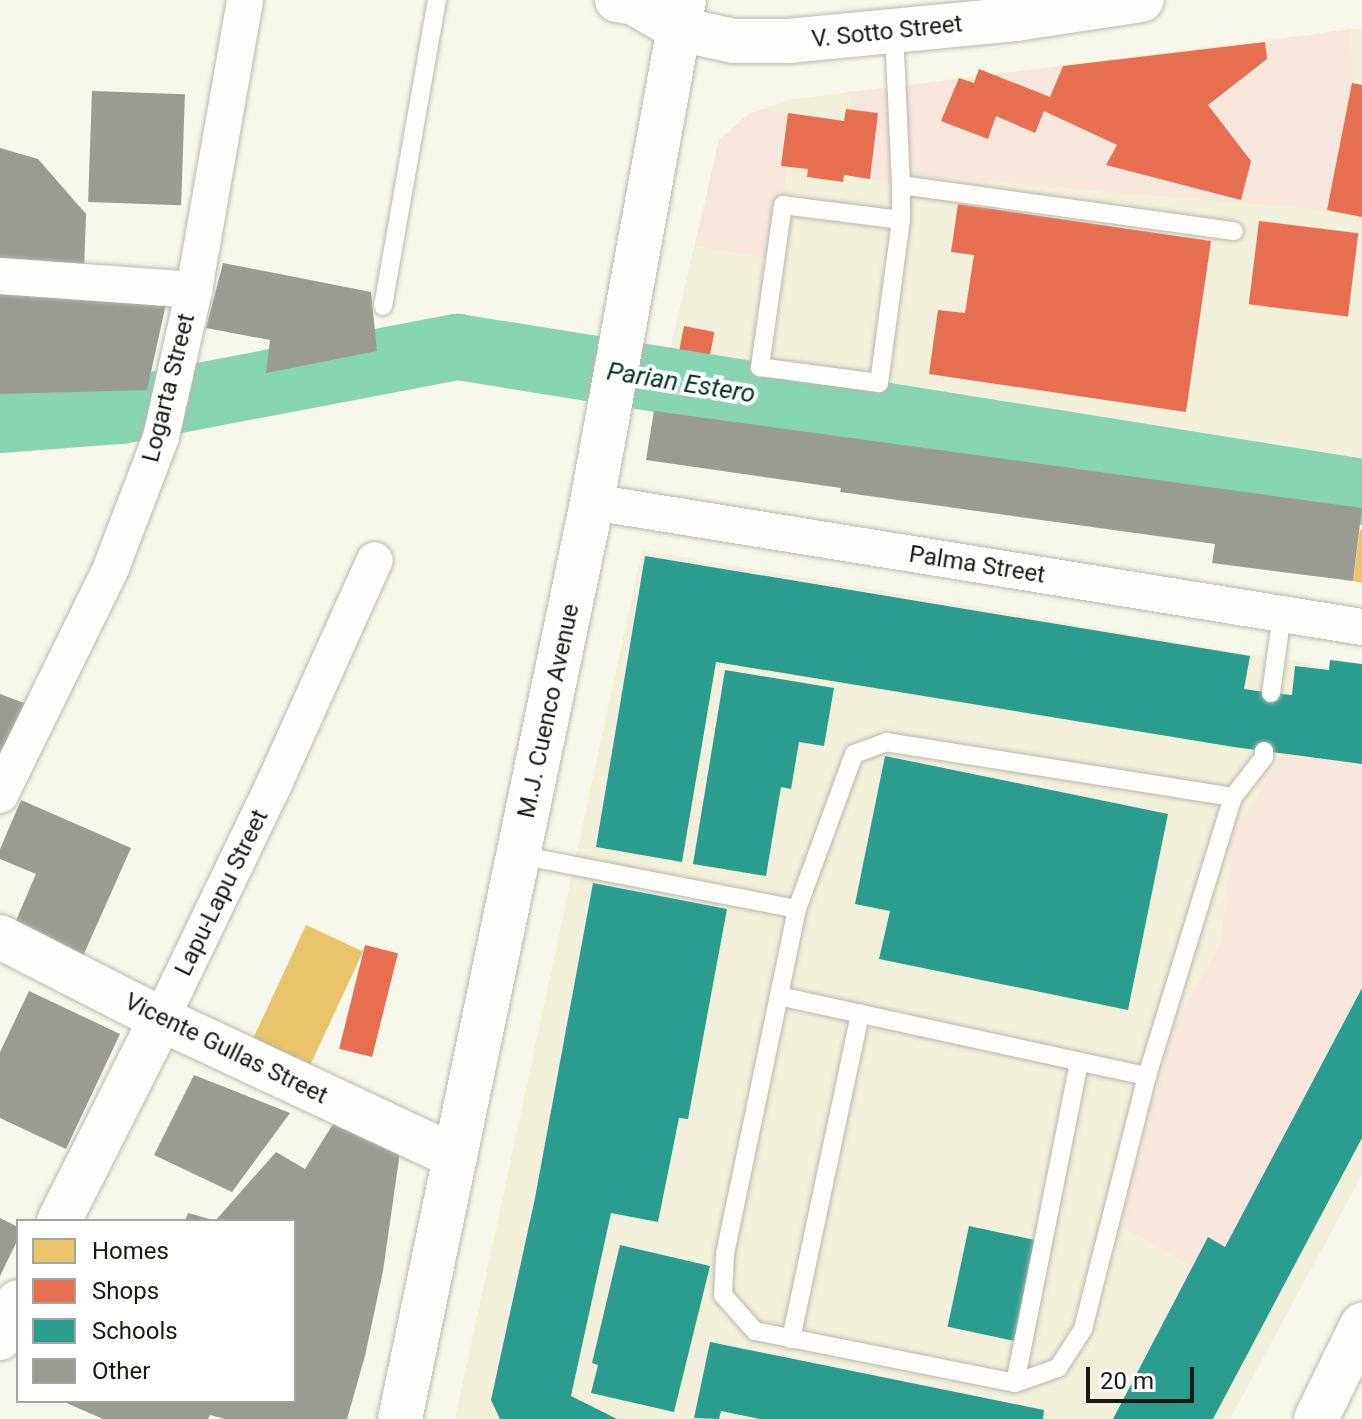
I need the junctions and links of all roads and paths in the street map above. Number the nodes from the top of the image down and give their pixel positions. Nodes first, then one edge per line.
1 (245, 0) edge
2 (437, 0) edge
3 (617, 0) edge
4 (1142, 0) edge
5 (681, 15) edge
6 (894, 31) junction
7 (901, 185) junction
8 (901, 220) junction
9 (1234, 231) dead end
10 (0, 276) edge
11 (194, 290) junction
12 (383, 306) dead end
13 (592, 502) junction
14 (375, 560) dead end
15 (1282, 615) junction
16 (1362, 627) edge
17 (1271, 693) dead end
18 (1264, 751) dead end
19 (0, 795) edge
20 (1233, 797) junction
21 (519, 855) junction
22 (797, 909) junction
23 (0, 937) edge
24 (779, 996) junction
25 (860, 1013) junction
26 (161, 1019) junction
27 (1079, 1062) junction
28 (1147, 1076) junction
29 (455, 1157) junction
30 (60, 1219) edge
31 (16, 1306) edge
32 (1362, 1325) edge
33 (0, 1338) edge
34 (791, 1339) junction
35 (1339, 1375) junction
36 (1015, 1383) junction
37 (400, 1419) edge
38 (1293, 1419) edge
39 (1316, 1419) edge

1 - 11 street, Logarta Street
2 - 12 lane
3 - 5 main road, V. Sotto Street
4 - 6 main road, V. Sotto Street
5 - 6 main road, V. Sotto Street
5 - 13 main road, M.J. Cuenco Avenue
6 - 7 lane
7 - 8 lane
7 - 9 lane
8 - 8 lane
10 - 11 street
11 - 19 street, Logarta Street
13 - 15 street, Palma Street
13 - 21 main road, M.J. Cuenco Avenue
14 - 26 street, Lapu-Lapu Street
15 - 16 street, Palma Street
15 - 17 lane
18 - 20 lane
20 - 22 lane
20 - 28 lane
21 - 22 lane
21 - 29 main road, M.J. Cuenco Avenue
22 - 24 lane
23 - 26 main road, Vicente Gullas Street
24 - 25 lane
24 - 34 lane
25 - 27 lane
25 - 34 lane
26 - 29 main road, Vicente Gullas Street
26 - 30 main road, Lapu-Lapu Street
27 - 28 lane
27 - 36 lane
28 - 36 lane
29 - 37 main road, M.J. Cuenco Avenue
31 - 33 main road
32 - 35 main road
34 - 36 lane
35 - 38 main road
35 - 39 main road

